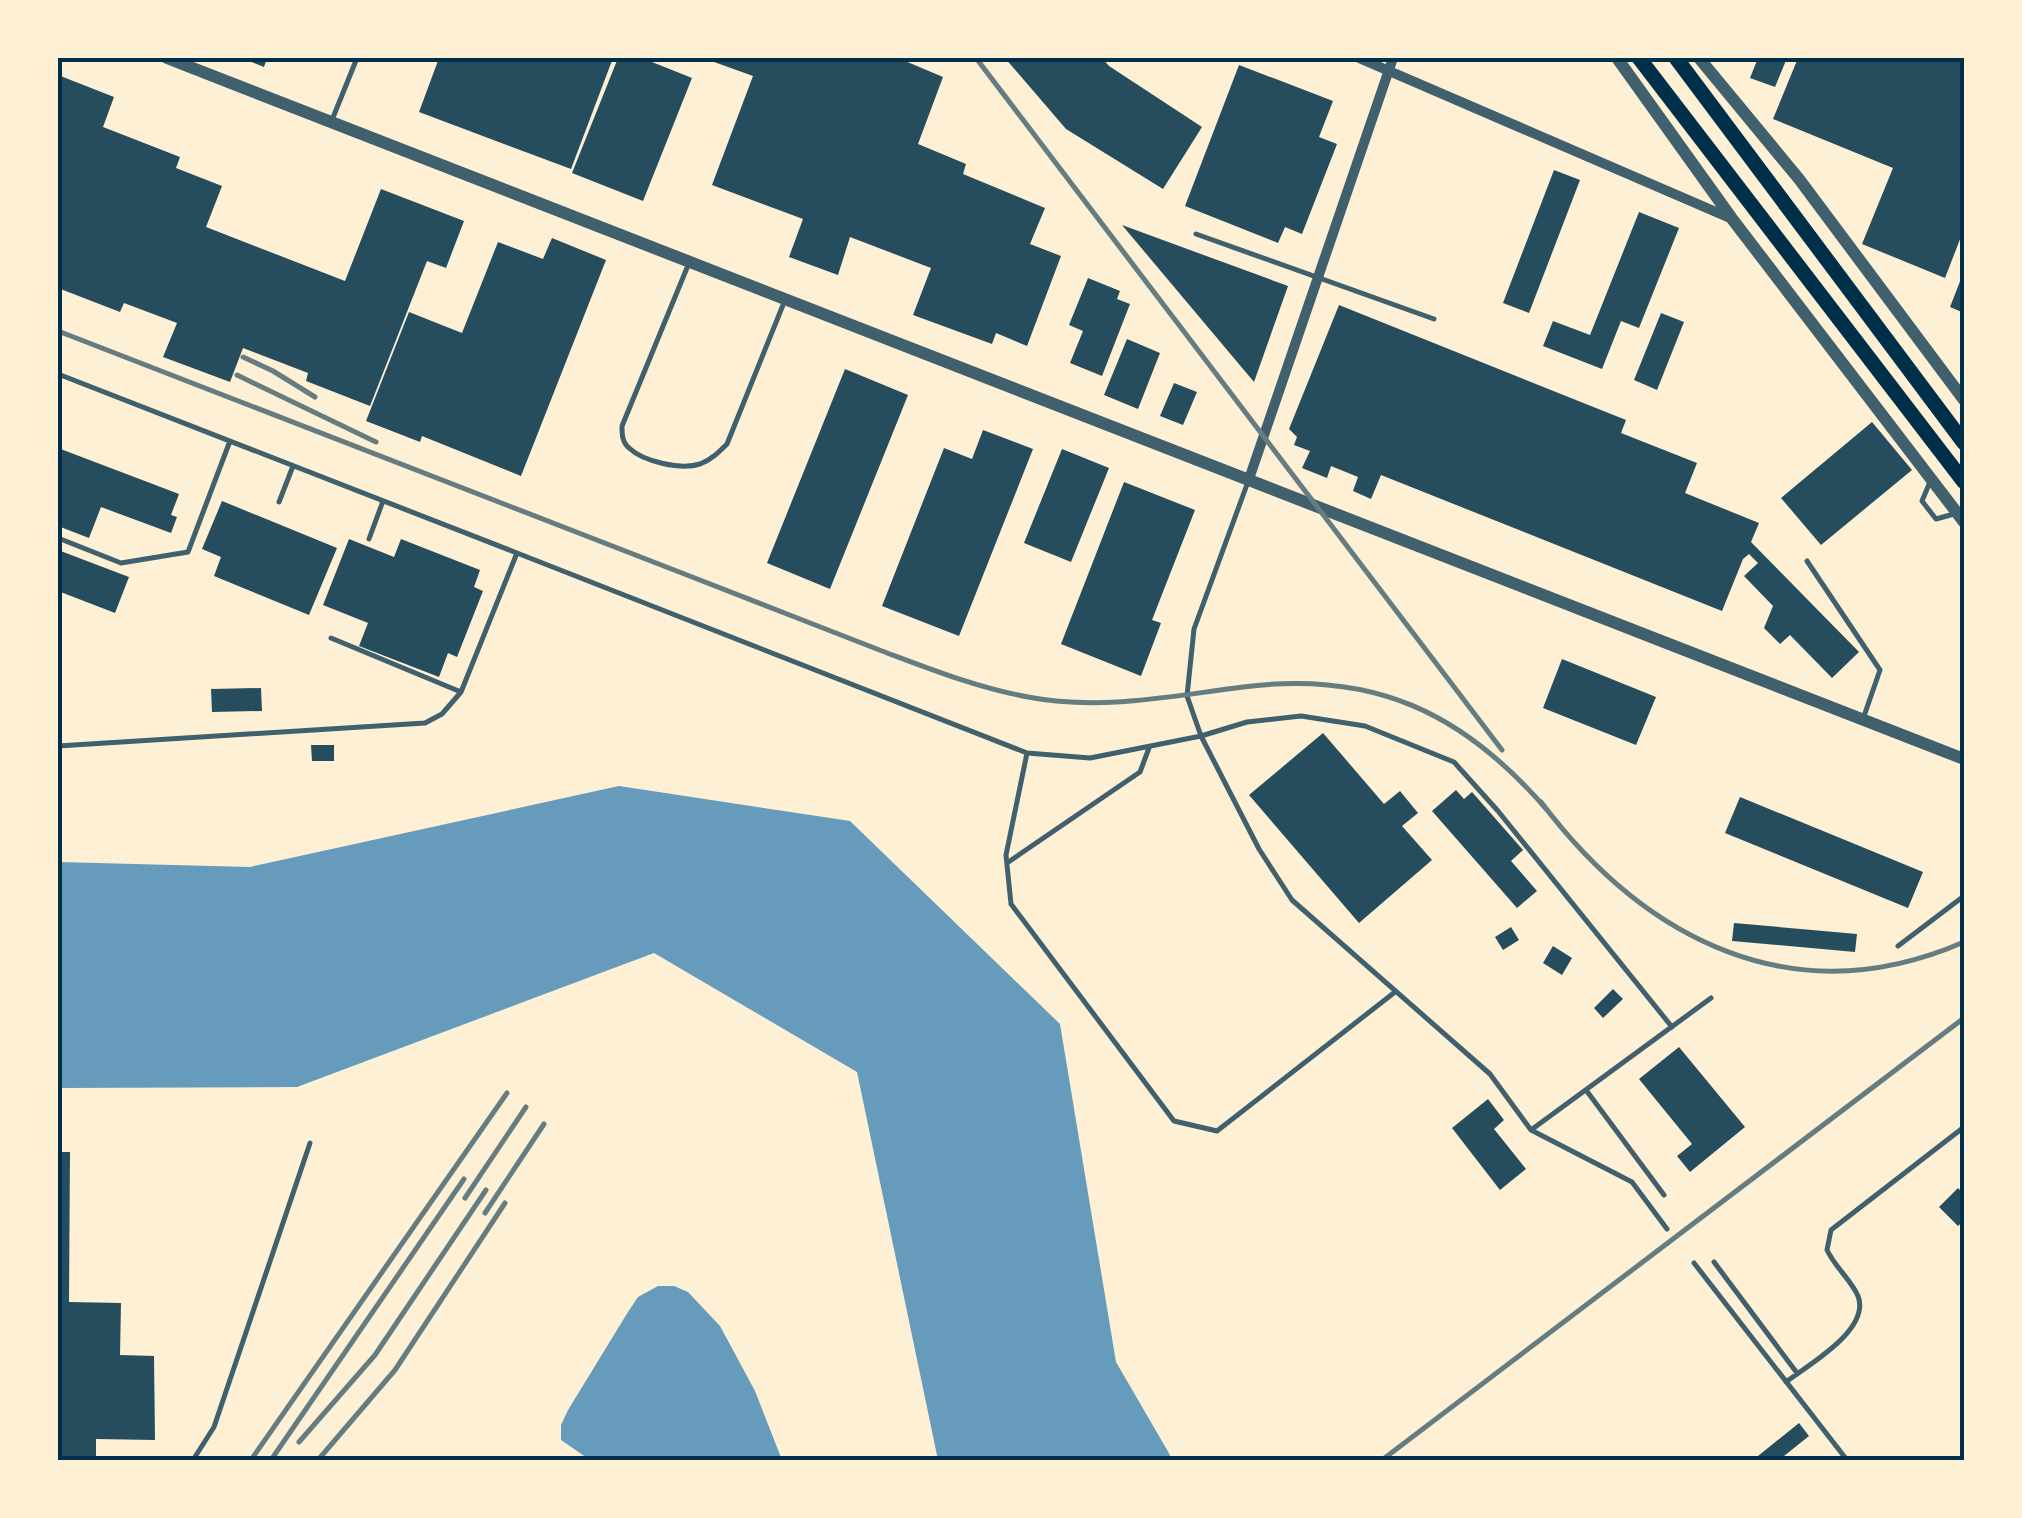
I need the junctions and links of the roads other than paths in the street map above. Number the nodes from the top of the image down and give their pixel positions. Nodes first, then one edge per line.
1 (167, 58) edge
2 (356, 58) edge
3 (1359, 58) edge
4 (1617, 58) edge
5 (1638, 58) edge
6 (1676, 58) edge
7 (1699, 58) edge
8 (1392, 63) edge
9 (330, 122) junction
10 (1733, 220) junction
11 (1196, 234) dead end
12 (690, 260) junction
13 (1318, 278) junction
14 (786, 298) junction
15 (1434, 319) dead end
16 (58, 374) edge
17 (1964, 400) edge
18 (230, 441) junction
19 (1964, 443) edge
20 (293, 466) junction
21 (1249, 479) junction
22 (1931, 479) junction
23 (1964, 482) edge
24 (383, 501) junction
25 (278, 502) dead end
26 (1961, 518) edge
27 (58, 538) edge
28 (369, 540) dead end
29 (517, 553) junction
30 (1808, 561) dead end
31 (331, 638) dead end
32 (460, 692) junction
33 (1864, 719) junction
34 (1201, 736) junction
35 (58, 746) edge
36 (1150, 746) junction
37 (1027, 752) junction
38 (1964, 758) edge
39 (1007, 862) junction
40 (1964, 896) edge
41 (1898, 946) dead end
42 (1396, 992) junction
43 (1710, 998) dead end
44 (1672, 1027) junction
45 (1586, 1090) junction
46 (1964, 1126) edge
47 (1532, 1130) junction
48 (310, 1143) dead end
49 (1664, 1196) dead end
50 (1667, 1229) dead end
51 (1714, 1262) dead end
52 (1694, 1263) dead end
53 (1797, 1373) junction
54 (1786, 1382) junction
55 (193, 1460) edge
56 (1847, 1460) edge

1 - 9 street
2 - 9 lane
3 - 8 street
4 - 10 street
5 - 23 main road
6 - 19 main road
7 - 17 street
8 - 10 street
8 - 13 street
9 - 12 street
10 - 22 street
11 - 13 lane
12 - 14 street
12 - 14 lane
13 - 15 lane
13 - 21 street
14 - 21 street
16 - 18 lane
18 - 20 lane
18 - 27 lane
20 - 24 lane
20 - 25 lane
21 - 33 street
21 - 34 lane
22 - 26 street
22 - 26 lane
24 - 28 lane
24 - 29 lane
29 - 32 lane
29 - 37 lane
30 - 33 lane
31 - 32 lane
32 - 35 lane
33 - 38 street
34 - 36 lane
34 - 42 lane
34 - 44 lane
36 - 37 lane
36 - 39 lane
37 - 39 lane
39 - 42 lane
40 - 41 lane
42 - 47 lane
43 - 44 lane
44 - 45 lane
45 - 47 lane
45 - 49 lane
46 - 53 lane
47 - 50 lane
48 - 55 lane
51 - 53 lane
52 - 54 lane
53 - 54 lane
54 - 56 lane

